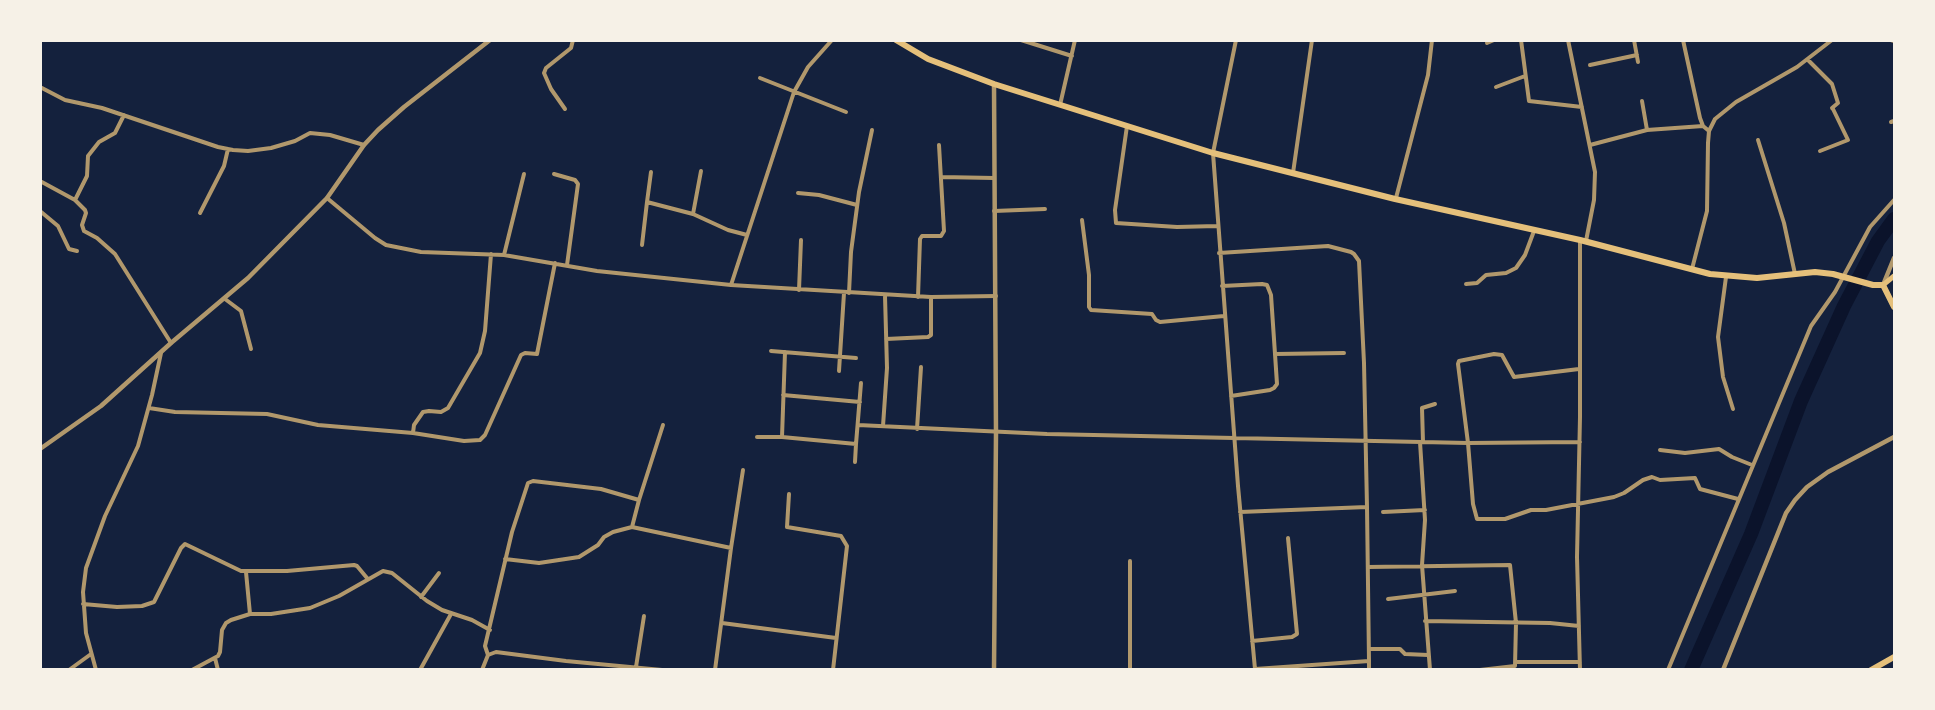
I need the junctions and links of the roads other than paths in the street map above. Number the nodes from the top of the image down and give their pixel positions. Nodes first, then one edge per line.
1 (490, 40) edge
2 (573, 40) edge
3 (832, 40) edge
4 (896, 40) edge
5 (1021, 40) edge
6 (1076, 40) edge
7 (1236, 40) edge
8 (1311, 40) edge
9 (1432, 40) edge
10 (1494, 40) edge
11 (1521, 40) edge
12 (1568, 40) edge
13 (1634, 40) edge
14 (1683, 40) edge
15 (1832, 40) edge
16 (1487, 43) dead end
17 (1637, 55) junction
18 (1072, 56) junction
19 (1808, 60) junction
20 (1638, 62) dead end
21 (1590, 65) dead end
22 (1525, 76) junction
23 (760, 78) dead end
24 (994, 84) junction
25 (40, 87) edge
26 (1496, 87) dead end
27 (794, 92) junction
28 (1642, 101) dead end
29 (1060, 106) junction
30 (1582, 107) junction
31 (565, 109) dead end
32 (846, 112) dead end
33 (124, 115) junction
34 (1128, 126) junction
35 (1703, 126) junction
36 (872, 130) dead end
37 (1647, 130) junction
38 (1709, 131) junction
39 (1758, 140) dead end
40 (364, 145) junction
41 (939, 145) dead end
42 (1590, 145) junction
43 (228, 149) junction
44 (1820, 152) dead end
45 (1213, 153) junction
46 (701, 171) dead end
47 (651, 172) dead end
48 (1293, 173) junction
49 (524, 174) dead end
50 (554, 174) dead end
51 (941, 177) junction
52 (994, 178) junction
53 (40, 181) edge
54 (798, 194) dead end
55 (327, 198) junction
56 (1395, 199) junction
57 (75, 200) junction
58 (1894, 200) edge
59 (647, 202) junction
60 (857, 205) junction
61 (1046, 209) dead end
62 (40, 211) edge
63 (994, 211) junction
64 (200, 213) dead end
65 (693, 214) junction
66 (1082, 220) dead end
67 (1217, 226) junction
68 (1534, 231) junction
69 (747, 235) junction
70 (801, 240) dead end
71 (1582, 241) junction
72 (642, 245) dead end
73 (77, 251) dead end
74 (491, 254) junction
75 (1219, 254) junction
76 (504, 255) junction
77 (1894, 258) edge
78 (555, 263) junction
79 (567, 266) junction
80 (1692, 270) junction
81 (1795, 274) junction
82 (1894, 276) edge
83 (1726, 277) junction
84 (1845, 277) junction
85 (1466, 284) dead end
86 (731, 285) junction
87 (1883, 285) junction
88 (1222, 286) junction
89 (800, 290) junction
90 (846, 293) junction
91 (885, 296) junction
92 (996, 296) junction
93 (918, 297) junction
94 (931, 297) junction
95 (225, 299) junction
96 (1894, 307) edge
97 (1224, 316) junction
98 (886, 339) junction
99 (171, 343) junction
100 (251, 349) dead end
101 (771, 351) dead end
102 (784, 352) junction
103 (161, 353) junction
104 (1344, 353) dead end
105 (1275, 354) junction
106 (839, 356) junction
107 (856, 357) dead end
108 (921, 368) dead end
109 (1580, 369) junction
110 (839, 371) dead end
111 (861, 382) dead end
112 (783, 395) junction
113 (1231, 396) junction
114 (860, 402) junction
115 (1435, 404) dead end
116 (149, 408) junction
117 (1733, 409) dead end
118 (663, 425) dead end
119 (858, 425) junction
120 (883, 426) junction
121 (917, 429) junction
122 (413, 433) junction
123 (996, 433) junction
124 (757, 437) dead end
125 (782, 437) junction
126 (1894, 437) edge
127 (1234, 438) junction
128 (1365, 442) junction
129 (1422, 442) junction
130 (1580, 442) junction
131 (1468, 443) junction
132 (856, 444) junction
133 (40, 448) edge
134 (1660, 450) dead end
135 (855, 462) dead end
136 (1752, 465) junction
137 (743, 470) dead end
138 (789, 494) dead end
139 (1738, 499) junction
140 (639, 500) junction
141 (1579, 502) junction
142 (1367, 507) junction
143 (1425, 510) junction
144 (1240, 512) junction
145 (1383, 512) dead end
146 (632, 527) junction
147 (1288, 538) dead end
148 (731, 548) junction
149 (505, 559) junction
150 (1130, 561) dead end
151 (1422, 565) junction
152 (1368, 567) junction
153 (246, 572) junction
154 (439, 573) dead end
155 (367, 578) junction
156 (1455, 591) dead end
157 (1424, 595) junction
158 (421, 597) junction
159 (1388, 599) dead end
160 (83, 604) junction
161 (250, 614) junction
162 (451, 614) junction
163 (644, 616) dead end
164 (1425, 621) junction
165 (722, 623) junction
166 (1516, 623) junction
167 (1579, 626) junction
168 (490, 630) junction
169 (836, 638) junction
170 (1252, 641) junction
171 (1369, 649) junction
172 (91, 654) junction
173 (488, 655) junction
174 (1428, 655) junction
175 (1894, 657) edge
176 (215, 658) junction
177 (1369, 661) junction
178 (1515, 662) junction
179 (1580, 662) junction
180 (636, 667) junction
181 (69, 669) edge
182 (96, 669) edge
183 (192, 669) edge
184 (218, 669) edge
185 (420, 669) edge
186 (482, 669) edge
187 (662, 669) edge
188 (715, 669) edge
189 (833, 669) edge
190 (994, 669) edge
191 (1130, 669) edge
192 (1255, 669) edge
193 (1369, 669) edge
194 (1430, 669) edge
195 (1480, 669) edge
196 (1580, 669) edge
197 (1668, 669) edge
198 (1723, 669) edge
199 (1871, 669) edge

1 - 40 street
2 - 31 street
3 - 27 street
4 - 24 highway
5 - 18 street
6 - 18 street
7 - 45 street
8 - 48 street
9 - 56 street
10 - 16 street
11 - 22 street
12 - 30 street
13 - 17 street
14 - 35 street
15 - 19 street
17 - 20 street
17 - 21 street
18 - 29 street
19 - 38 street
19 - 44 street
22 - 26 street
22 - 30 street
23 - 27 street
24 - 29 highway
24 - 52 street
25 - 33 street
27 - 32 street
27 - 69 street
28 - 37 street
29 - 34 highway
30 - 42 street
33 - 43 street
33 - 57 street
34 - 45 highway
34 - 67 street
35 - 37 street
35 - 38 street
36 - 60 street
37 - 42 street
38 - 80 street
39 - 81 street
40 - 43 street
40 - 55 street
41 - 51 street
42 - 71 street
43 - 64 street
45 - 48 highway
45 - 67 street
46 - 65 street
47 - 59 street
48 - 56 highway
49 - 76 street
50 - 79 street
51 - 52 street
51 - 93 street
52 - 63 street
53 - 57 street
54 - 60 street
55 - 74 street
55 - 95 street
56 - 68 highway
57 - 99 street
58 - 84 street
59 - 65 street
59 - 72 street
60 - 90 street
61 - 63 street
62 - 73 street
63 - 92 street
65 - 69 street
66 - 97 street
67 - 75 street
68 - 71 highway
68 - 85 street
69 - 86 street
70 - 89 street
71 - 80 highway
71 - 109 street
74 - 76 street
74 - 122 street
75 - 88 street
75 - 128 street
76 - 78 street
77 - 87 street
78 - 79 street
78 - 122 street
79 - 86 street
80 - 83 highway
81 - 83 highway
81 - 84 highway
82 - 87 main road
83 - 117 street
84 - 87 highway
84 - 136 street
86 - 89 street
87 - 96 highway
88 - 97 street
88 - 105 street
89 - 90 street
90 - 91 street
90 - 106 street
91 - 93 street
91 - 98 street
92 - 94 street
92 - 123 street
93 - 94 street
94 - 98 street
95 - 99 street
95 - 100 street
97 - 113 street
98 - 120 street
99 - 103 street
101 - 102 street
102 - 106 street
102 - 112 street
103 - 116 street
103 - 133 street
104 - 105 street
105 - 113 street
106 - 107 street
106 - 110 street
108 - 121 street
109 - 130 street
109 - 131 street
111 - 114 street
112 - 114 street
112 - 125 street
113 - 127 street
114 - 119 street
115 - 129 street
116 - 122 street
116 - 160 street
118 - 140 street
119 - 120 street
119 - 132 street
120 - 121 street
121 - 123 street
123 - 127 street
123 - 190 street
124 - 125 street
125 - 132 street
126 - 198 street
127 - 128 street
127 - 144 street
128 - 129 street
128 - 142 street
129 - 131 street
129 - 143 street
130 - 131 street
130 - 141 street
131 - 141 street
132 - 135 street
134 - 136 street
136 - 139 street
137 - 148 street
138 - 169 street
139 - 141 street
139 - 197 street
140 - 146 street
140 - 149 street
141 - 167 street
142 - 144 street
142 - 152 street
143 - 145 street
143 - 151 street
144 - 170 street
146 - 148 street
146 - 149 street
147 - 170 street
148 - 165 street
149 - 168 street
150 - 191 street
151 - 152 street
151 - 157 street
151 - 166 street
152 - 171 street
153 - 155 street
153 - 160 street
153 - 161 street
154 - 158 street
155 - 158 street
155 - 161 street
156 - 157 street
157 - 159 street
157 - 164 street
158 - 162 street
160 - 172 street
161 - 176 street
162 - 168 street
162 - 185 street
163 - 180 street
164 - 166 street
164 - 174 street
165 - 169 street
165 - 188 street
166 - 167 street
166 - 178 street
167 - 179 street
168 - 173 street
169 - 189 street
170 - 192 street
171 - 174 street
171 - 177 street
172 - 181 street
172 - 182 street
173 - 180 street
173 - 186 street
174 - 194 street
175 - 199 highway
176 - 183 street
176 - 184 street
177 - 192 street
177 - 193 street
178 - 179 street
178 - 195 street
179 - 196 street
180 - 187 street

